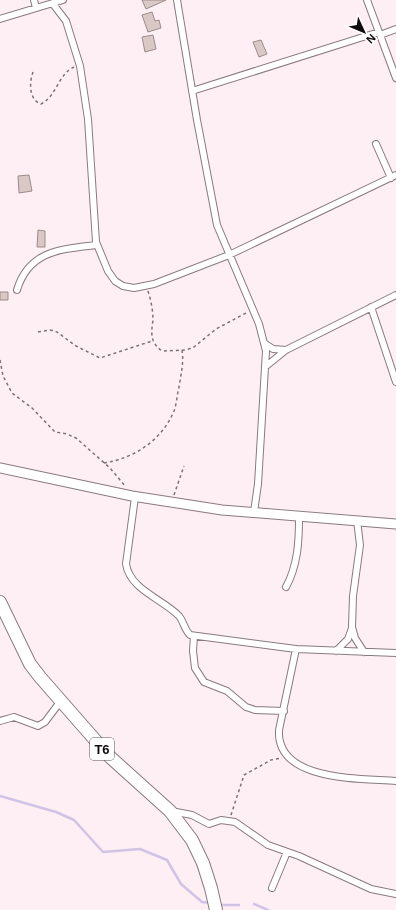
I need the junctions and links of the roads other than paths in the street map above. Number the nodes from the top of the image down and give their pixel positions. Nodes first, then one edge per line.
1 (34, 0) edge
2 (64, 0) edge
3 (177, 0) edge
4 (367, 0) edge
5 (53, 4) junction
6 (36, 8) junction
7 (0, 19) edge
8 (396, 29) edge
9 (380, 33) junction
10 (396, 78) edge
11 (192, 91) junction
12 (376, 144) dead end
13 (393, 176) edge
14 (97, 245) junction
15 (229, 255) junction
16 (17, 290) dead end
17 (396, 295) edge
18 (371, 307) junction
19 (264, 343) junction
20 (286, 350) junction
21 (265, 367) junction
22 (396, 382) edge
23 (0, 468) edge
24 (133, 497) junction
25 (254, 512) junction
26 (299, 517) junction
27 (356, 520) junction
28 (396, 524) edge
29 (286, 587) dead end
30 (0, 603) edge
31 (352, 627) junction
32 (194, 636) junction
33 (296, 650) junction
34 (336, 651) junction
35 (364, 652) junction
36 (396, 653) edge
37 (60, 702) junction
38 (284, 711) junction
39 (0, 721) edge
40 (396, 781) edge
41 (170, 810) junction
42 (287, 852) junction
43 (272, 888) dead end
44 (396, 894) edge
45 (216, 910) edge

1 - 6 street
2 - 5 street
3 - 11 street
4 - 9 street
5 - 6 street
5 - 14 street
6 - 7 street
8 - 9 street
9 - 10 street
9 - 11 street
11 - 15 street
12 - 13 street
13 - 15 street
14 - 15 street
14 - 16 street
15 - 19 street
17 - 18 street
18 - 20 street
18 - 22 street
19 - 20 street
19 - 21 street
20 - 21 street
21 - 25 street
23 - 24 street
24 - 25 street
24 - 32 street
25 - 26 street
26 - 27 street
26 - 29 street
27 - 28 street
27 - 31 street
30 - 37 highway, T6
31 - 34 street
31 - 35 street
32 - 33 street
32 - 38 street
33 - 34 street
33 - 38 street
34 - 35 street
35 - 36 street
37 - 39 street
37 - 41 highway, T6
38 - 40 street
41 - 42 street
41 - 45 highway, T6
42 - 43 street
42 - 44 street

